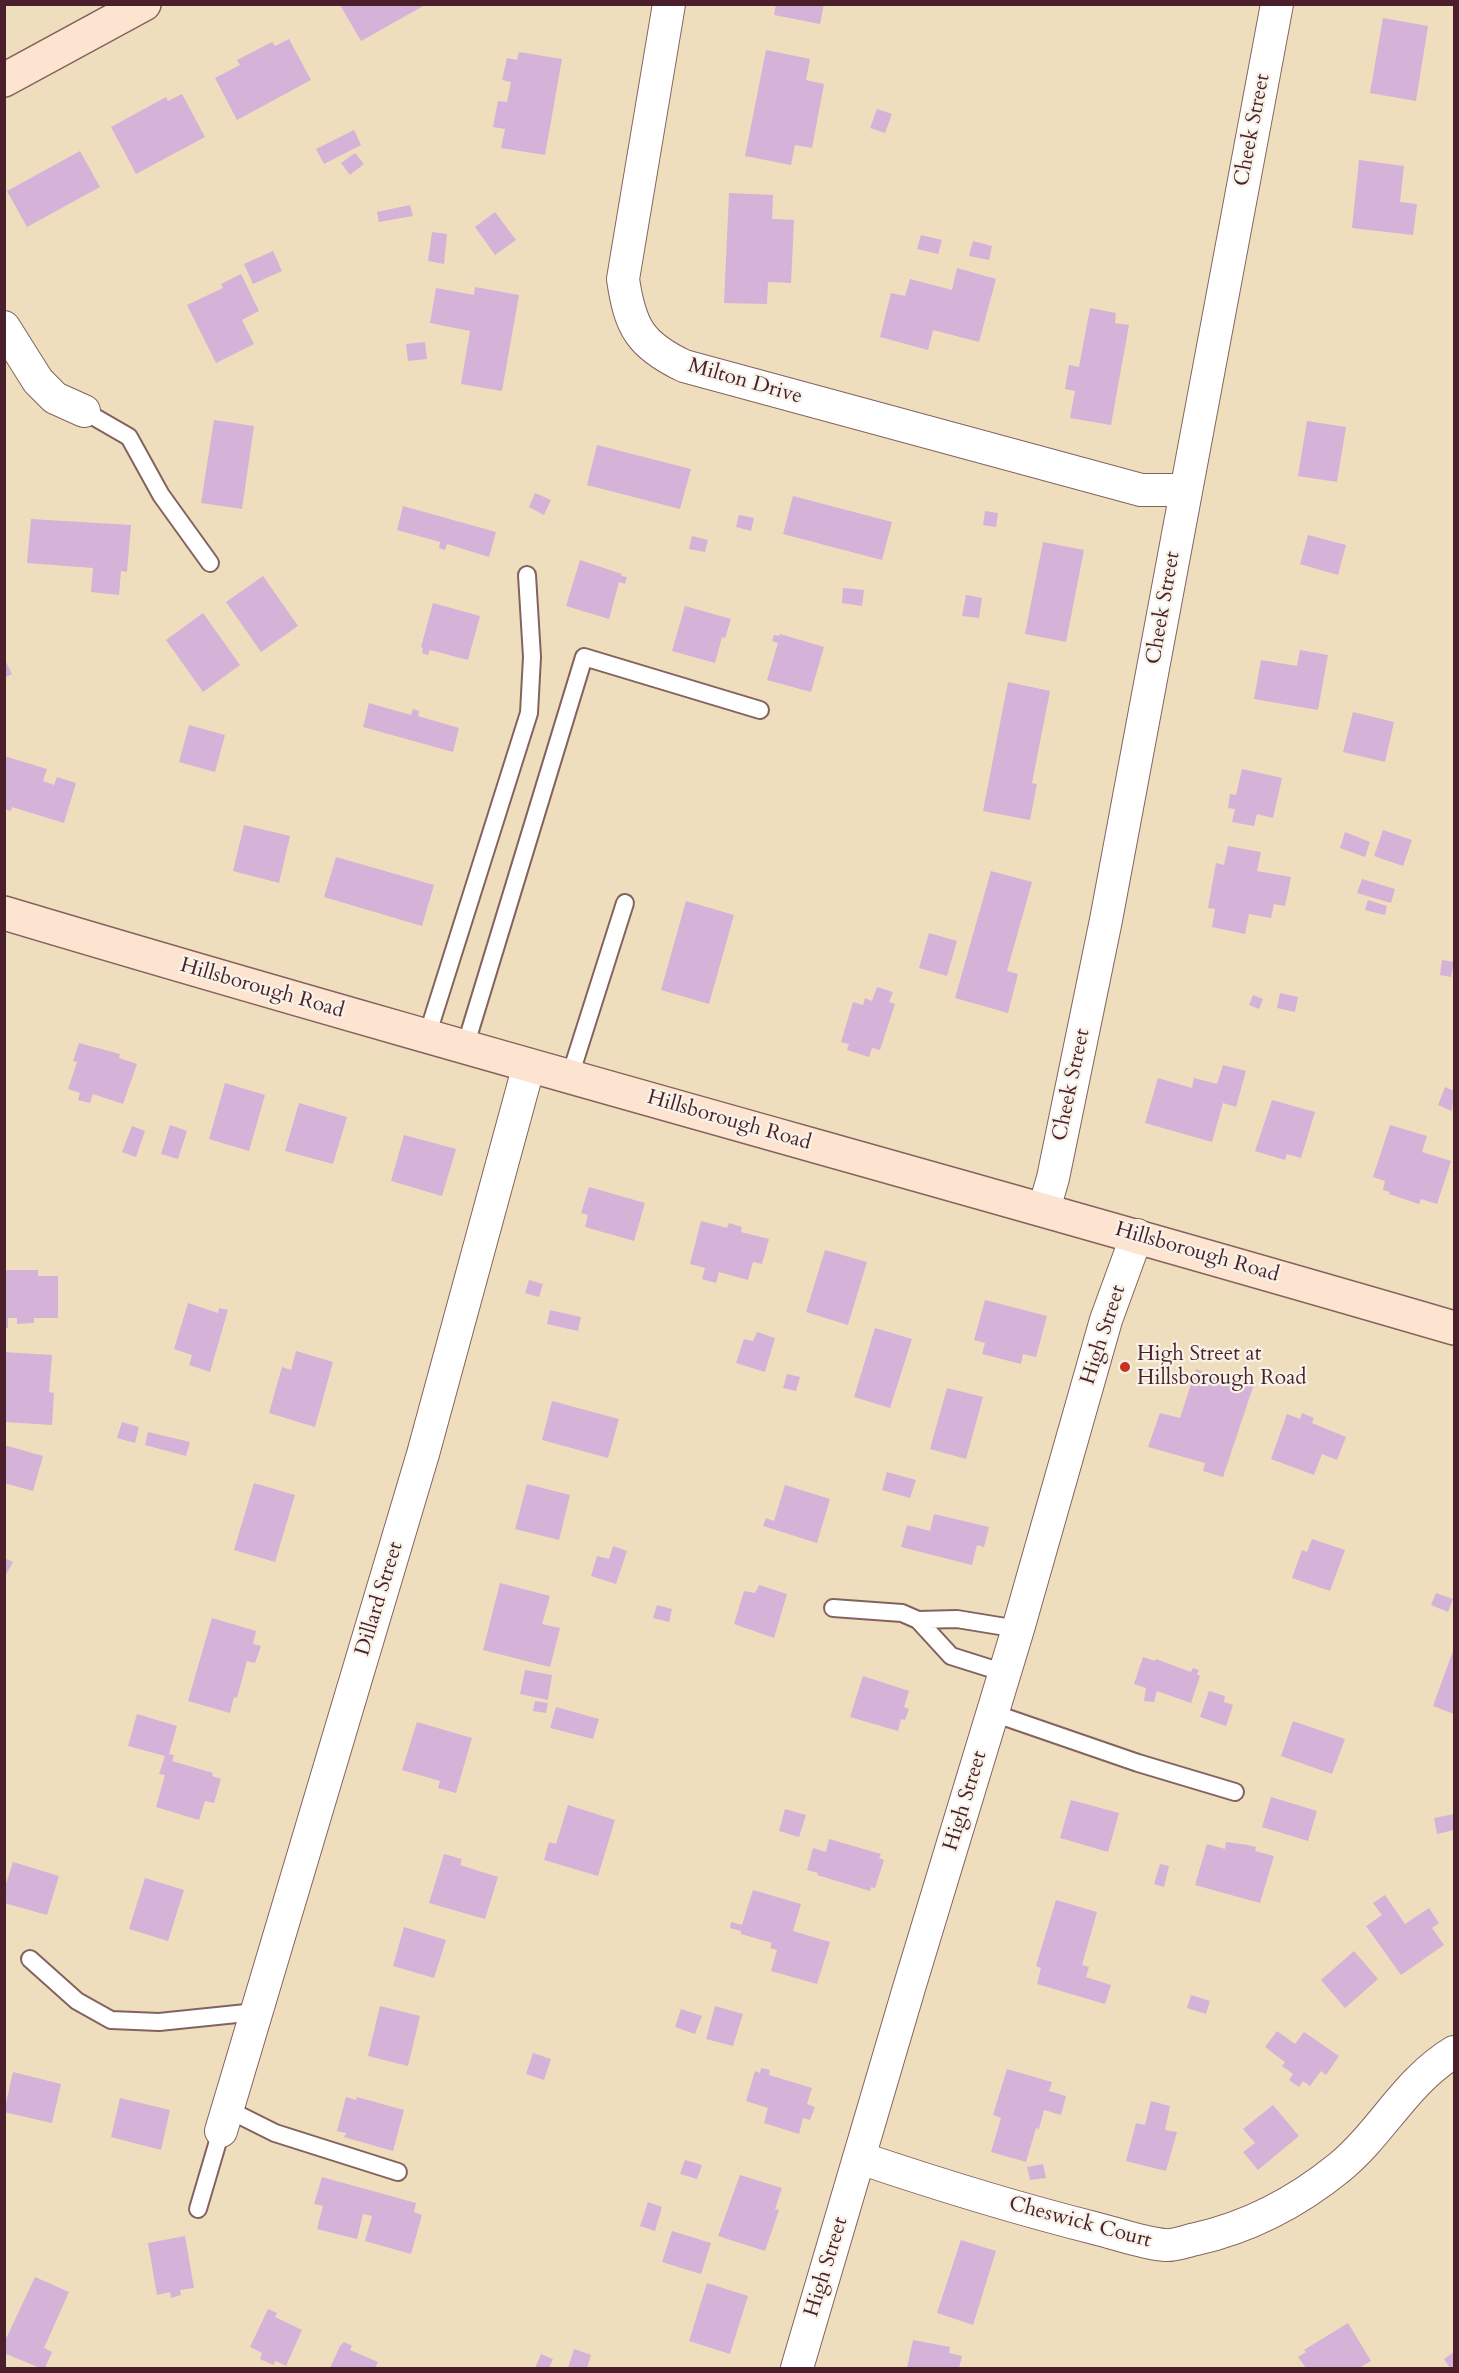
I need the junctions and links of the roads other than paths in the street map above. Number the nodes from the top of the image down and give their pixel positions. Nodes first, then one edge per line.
1 (144, 4) edge
2 (669, 4) edge
3 (1277, 4) edge
4 (4, 80) edge
5 (4, 327) edge
6 (84, 411) joint
7 (1186, 490) junction
8 (210, 563) dead end
9 (527, 574) dead end
10 (760, 710) dead end
11 (625, 903) dead end
12 (4, 913) edge
13 (427, 1036) junction
14 (465, 1047) junction
15 (529, 1065) junction
16 (570, 1076) junction
17 (1044, 1209) junction
18 (1137, 1235) junction
19 (1455, 1328) edge
20 (833, 1608) dead end
21 (918, 1620) junction
22 (1018, 1629) junction
23 (1005, 1673) junction
24 (993, 1713) junction
25 (1235, 1792) dead end
26 (30, 1959) dead end
27 (256, 2012) junction
28 (1455, 2052) edge
29 (224, 2120) junction
30 (860, 2158) junction
31 (398, 2172) dead end
32 (198, 2209) dead end
33 (797, 2368) edge

1 - 4 street
2 - 7 street, Milton Drive
3 - 7 street, Cheek Street
5 - 6 street
6 - 8 lane
7 - 17 street, Cheek Street
9 - 13 lane
10 - 14 lane
11 - 16 lane
12 - 13 street, Hillsborough Road
13 - 14 street, Hillsborough Road
14 - 15 street, Hillsborough Road
15 - 16 street, Hillsborough Road
15 - 27 street, Dillard Street
16 - 17 street, Hillsborough Road
17 - 18 street, Hillsborough Road
18 - 19 street, Hillsborough Road
18 - 22 street, High Street
20 - 21 lane
21 - 22 lane
21 - 23 lane
22 - 23 street, High Street
23 - 24 street, High Street
24 - 25 lane
24 - 30 street, High Street
26 - 27 lane
27 - 29 street, Dillard Street
28 - 30 street, Cheswick Court
29 - 31 lane
29 - 32 lane
30 - 33 street, High Street

